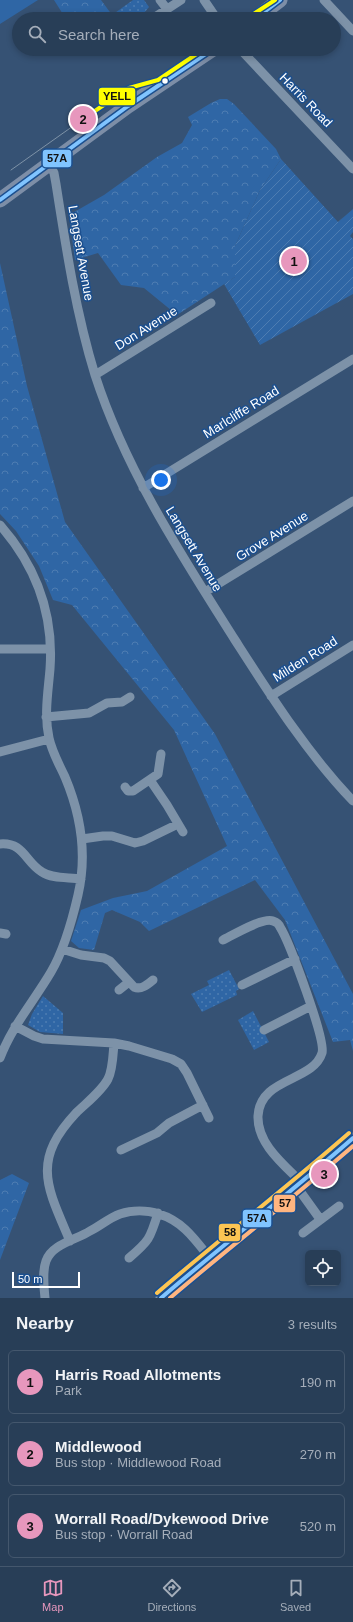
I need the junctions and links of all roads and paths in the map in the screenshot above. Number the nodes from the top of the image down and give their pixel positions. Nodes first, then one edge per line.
1 (160, 0) edge
2 (181, 0) edge
3 (204, 0) edge
4 (280, 0) edge
5 (324, 0) edge
6 (167, 9) junction
7 (162, 12) edge
8 (212, 12) edge
9 (264, 12) edge
10 (335, 12) edge
11 (341, 18) edge
12 (353, 31) edge
13 (203, 56) edge
14 (247, 56) edge
15 (48, 163) junction
16 (353, 169) edge
17 (0, 200) edge
18 (211, 303) dead end
19 (353, 359) edge
20 (96, 375) junction
21 (143, 488) junction
22 (353, 501) edge
23 (0, 525) edge
24 (205, 592) junction
25 (353, 645) edge
26 (0, 649) edge
27 (50, 649) junction
28 (271, 696) junction
29 (130, 697) dead end
30 (46, 717) junction
31 (49, 739) junction
32 (0, 752) edge
33 (161, 754) dead end
34 (150, 780) junction
35 (125, 787) dead end
36 (349, 790) edge
37 (353, 800) edge
38 (178, 824) junction
39 (183, 832) dead end
40 (82, 839) junction
41 (0, 844) edge
42 (81, 879) junction
43 (223, 940) dead end
44 (62, 949) junction
45 (295, 959) junction
46 (153, 980) dead end
47 (129, 982) junction
48 (242, 985) dead end
49 (119, 990) dead end
50 (311, 1006) junction
51 (15, 1026) junction
52 (264, 1030) dead end
53 (114, 1043) junction
54 (0, 1058) edge
55 (203, 1105) junction
56 (209, 1118) dead end
57 (353, 1138) edge
58 (121, 1150) dead end
59 (299, 1185) junction
60 (340, 1206) dead end
61 (158, 1213) junction
62 (320, 1219) junction
63 (303, 1233) dead end
64 (70, 1241) junction
65 (209, 1257) junction
66 (129, 1258) dead end
67 (45, 1298) edge
68 (161, 1298) edge

1 - 6 street
2 - 6 street
3 - 8 street
4 - 9 main road
5 - 10 street
6 - 7 street
11 - 12 street
13 - 15 main road
14 - 16 street, Harris Road
15 - 17 main road
15 - 20 street, Langsett Avenue
18 - 20 street, Don Avenue
19 - 21 street, Marlcliffe Road
20 - 21 street, Langsett Avenue
21 - 24 street, Langsett Avenue
22 - 24 street, Grove Avenue
23 - 27 street
24 - 28 street, Langsett Avenue
25 - 28 street, Milden Road
26 - 27 street
27 - 30 street
28 - 36 street, Langsett Avenue
29 - 30 street
30 - 31 street
31 - 32 street
31 - 40 street
33 - 34 street
34 - 35 street
34 - 38 street
36 - 37 street, Langsett Avenue
38 - 39 street
38 - 40 street
40 - 42 street
41 - 42 street
42 - 44 street
43 - 45 street
44 - 47 street
44 - 51 street
45 - 48 street
45 - 50 street
46 - 47 street
47 - 49 street
50 - 52 street
50 - 59 street
51 - 53 street
51 - 54 street
53 - 55 street
53 - 64 street
55 - 56 street
55 - 58 street
57 - 59 street
59 - 62 street
59 - 65 street
60 - 62 street
61 - 64 street
61 - 65 street
61 - 66 street
62 - 63 street
64 - 67 street
65 - 68 street

